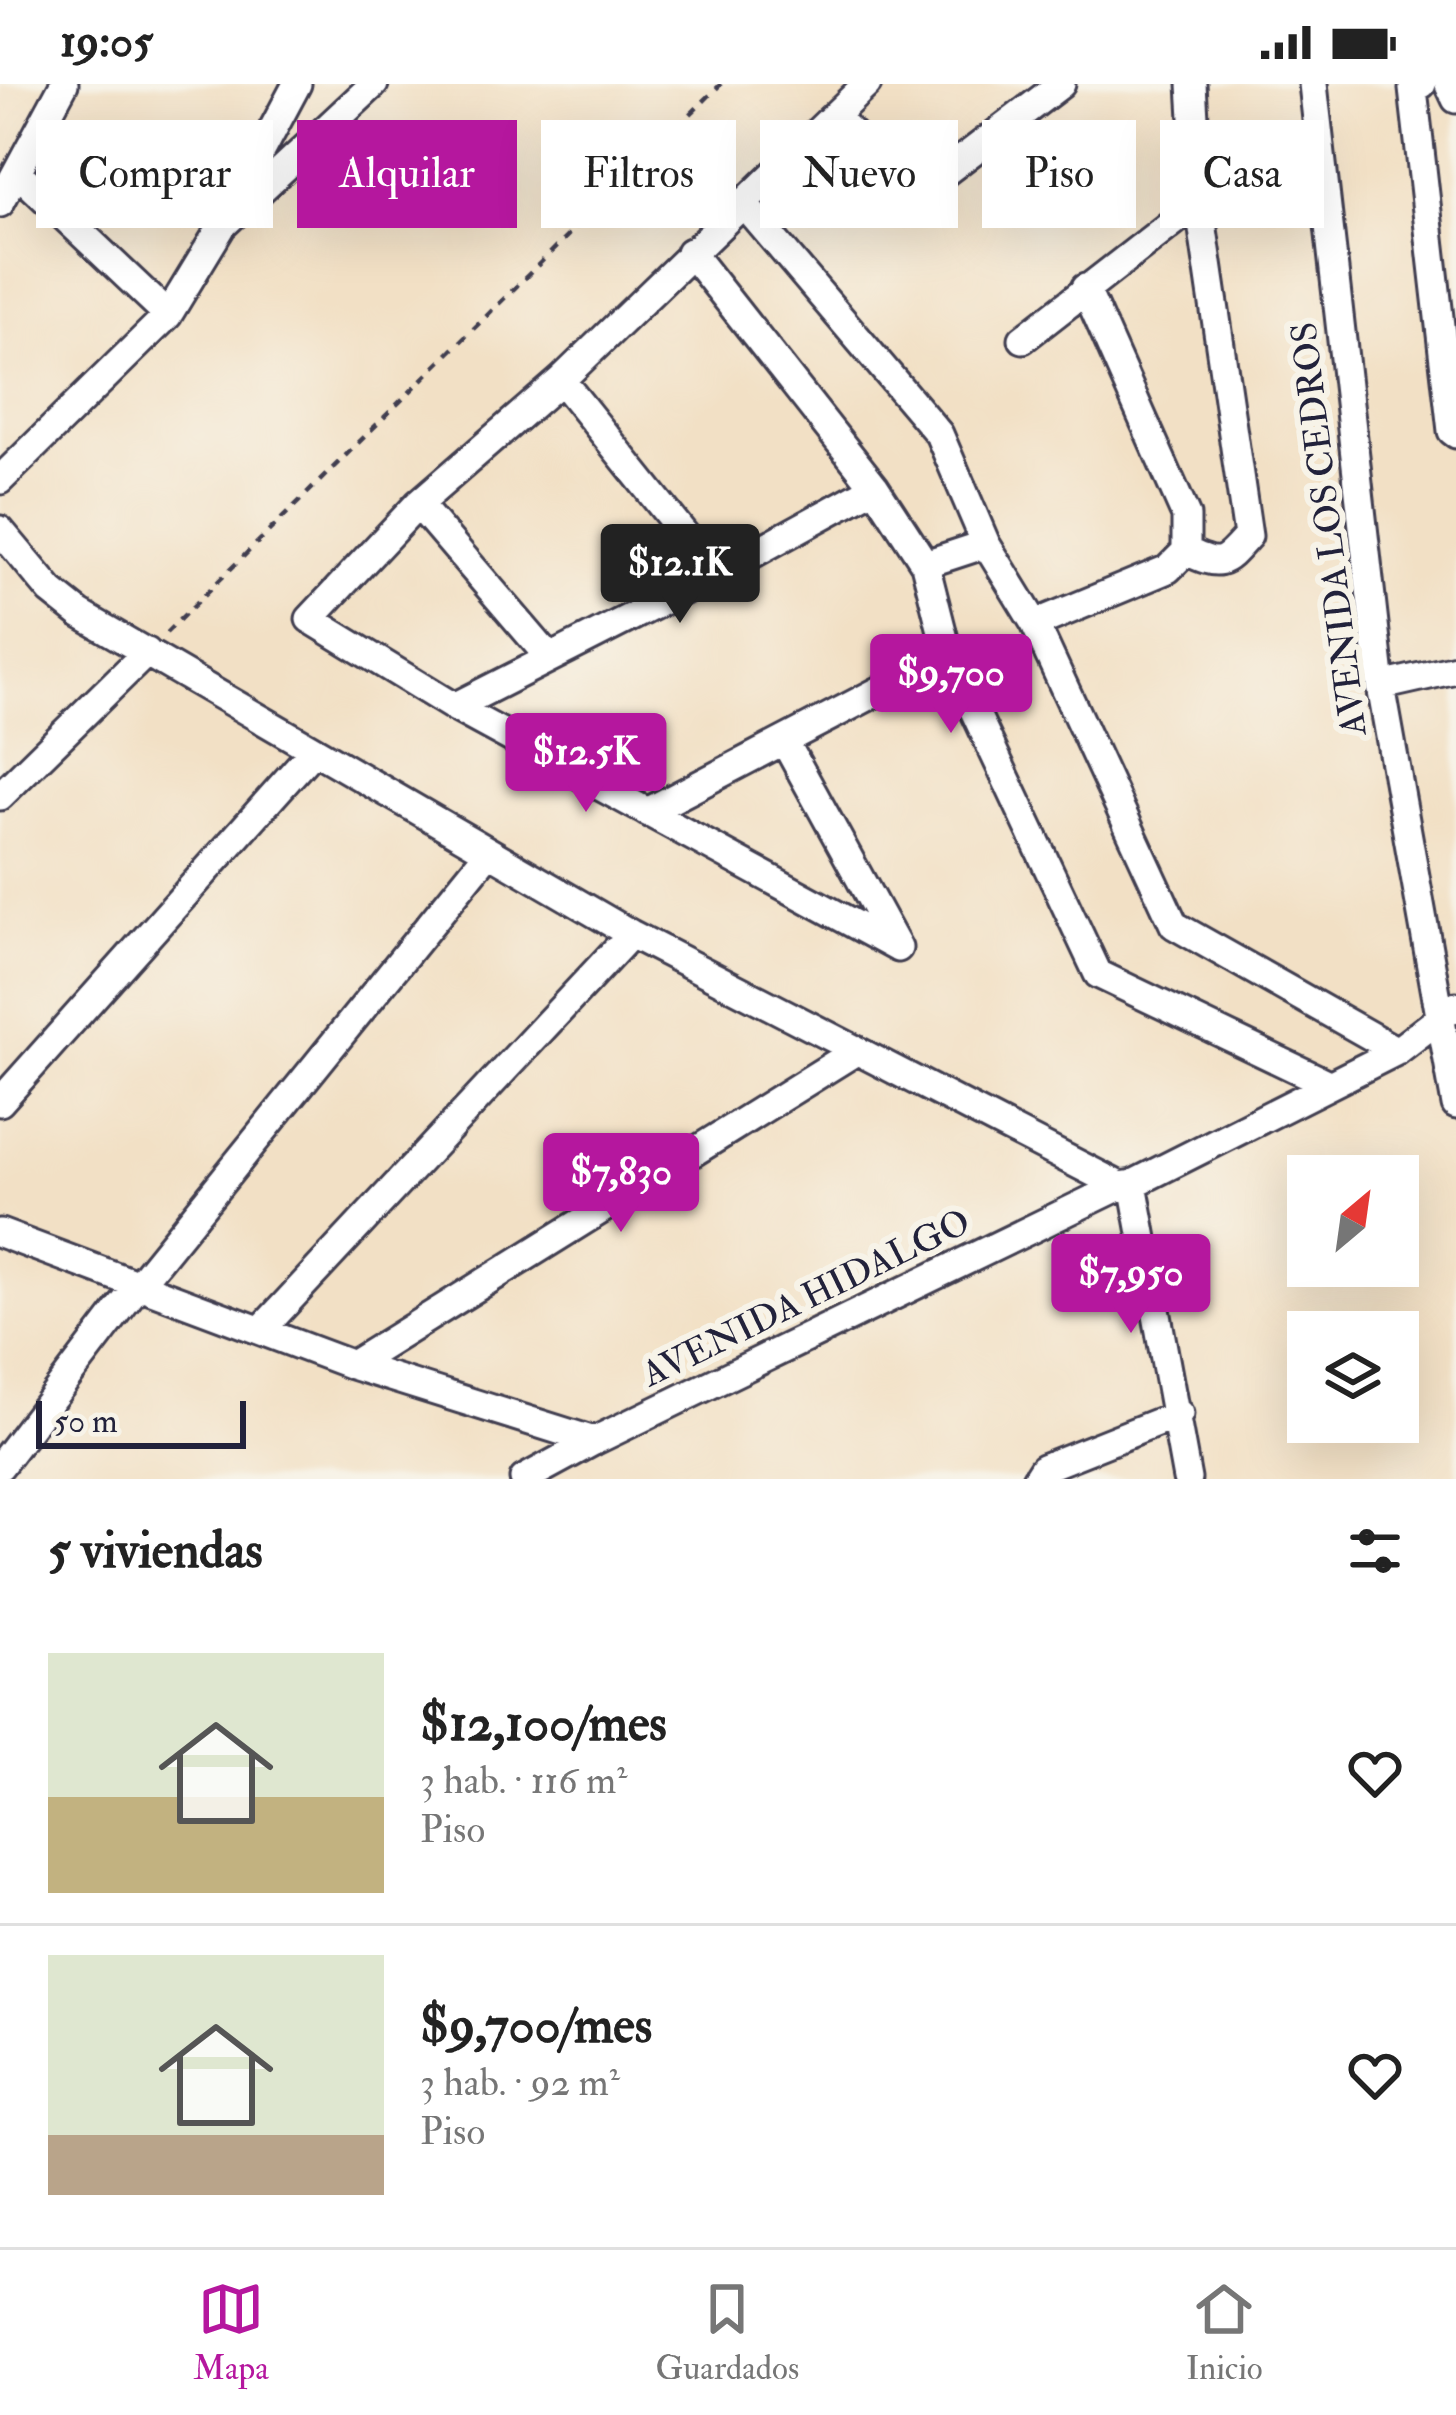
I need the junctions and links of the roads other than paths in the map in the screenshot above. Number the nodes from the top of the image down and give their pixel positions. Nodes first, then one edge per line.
1 (64, 84) edge
2 (297, 84) edge
3 (374, 84) edge
4 (867, 84) edge
5 (1061, 84) edge
6 (1192, 84) edge
7 (1313, 84) edge
8 (1422, 84) edge
9 (1449, 84) edge
10 (1456, 98) edge
11 (835, 117) junction
12 (1194, 120) edge
13 (273, 129) edge
14 (17, 172) junction
15 (273, 178) edge
16 (742, 202) junction
17 (0, 203) edge
18 (221, 228) edge
19 (1165, 228) edge
20 (1203, 228) edge
21 (690, 252) junction
22 (1085, 288) junction
23 (168, 315) junction
24 (1023, 339) dead end
25 (561, 380) junction
26 (1456, 434) edge
27 (0, 480) edge
28 (874, 487) junction
29 (418, 504) junction
30 (0, 530) edge
31 (986, 544) junction
32 (1186, 551) junction
33 (925, 564) junction
34 (716, 574) junction
35 (1034, 624) junction
36 (147, 652) junction
37 (948, 655) junction
38 (548, 656) junction
39 (1456, 668) edge
40 (1381, 686) junction
41 (454, 707) junction
42 (785, 742) junction
43 (312, 752) junction
44 (0, 796) edge
45 (646, 812) junction
46 (488, 853) junction
47 (862, 884) junction
48 (823, 908) junction
49 (631, 934) junction
50 (1447, 1013) edge
51 (856, 1051) junction
52 (1397, 1051) junction
53 (1326, 1083) junction
54 (0, 1102) edge
55 (1456, 1106) edge
56 (1127, 1185) junction
57 (0, 1233) edge
58 (139, 1284) junction
59 (262, 1329) junction
60 (352, 1366) junction
61 (1178, 1414) junction
62 (594, 1441) junction
63 (0, 1466) edge
64 (524, 1479) edge
65 (1036, 1479) edge
66 (1187, 1479) edge

1 - 14 street
2 - 13 street
3 - 15 street
4 - 11 street
5 - 11 street
6 - 12 street
7 - 40 street, AVENIDA LOS CEDROS
8 - 26 street
9 - 10 street
11 - 16 street
14 - 17 street
14 - 23 street
16 - 21 street
16 - 31 street
18 - 23 street
19 - 22 street
20 - 32 street
21 - 25 street
21 - 28 street
22 - 24 street
22 - 32 street
23 - 27 street
25 - 29 street
25 - 34 street
28 - 33 street
28 - 34 street
29 - 38 street
29 - 41 street
30 - 36 street
31 - 33 street
31 - 35 street
32 - 35 street
33 - 37 street
34 - 38 street
35 - 52 street
36 - 43 street
36 - 44 street
37 - 42 street
37 - 53 street
38 - 41 street
39 - 40 street
40 - 50 street, AVENIDA LOS CEDROS
41 - 45 street
42 - 45 street
42 - 47 street
43 - 46 street
43 - 54 street
45 - 48 street
46 - 49 street
46 - 58 street
47 - 48 street
47 - 48 street
49 - 51 street
49 - 59 street
50 - 52 street, AVENIDA HIDALGO
50 - 55 street, AVENIDA LOS CEDROS
51 - 56 street
51 - 60 street
52 - 53 street, AVENIDA HIDALGO
53 - 56 street, AVENIDA HIDALGO
56 - 61 street
56 - 62 street, AVENIDA HIDALGO
57 - 58 street
58 - 59 street
58 - 63 street
59 - 60 street
60 - 62 street
61 - 65 street
61 - 66 street
62 - 64 street, AVENIDA HIDALGO

